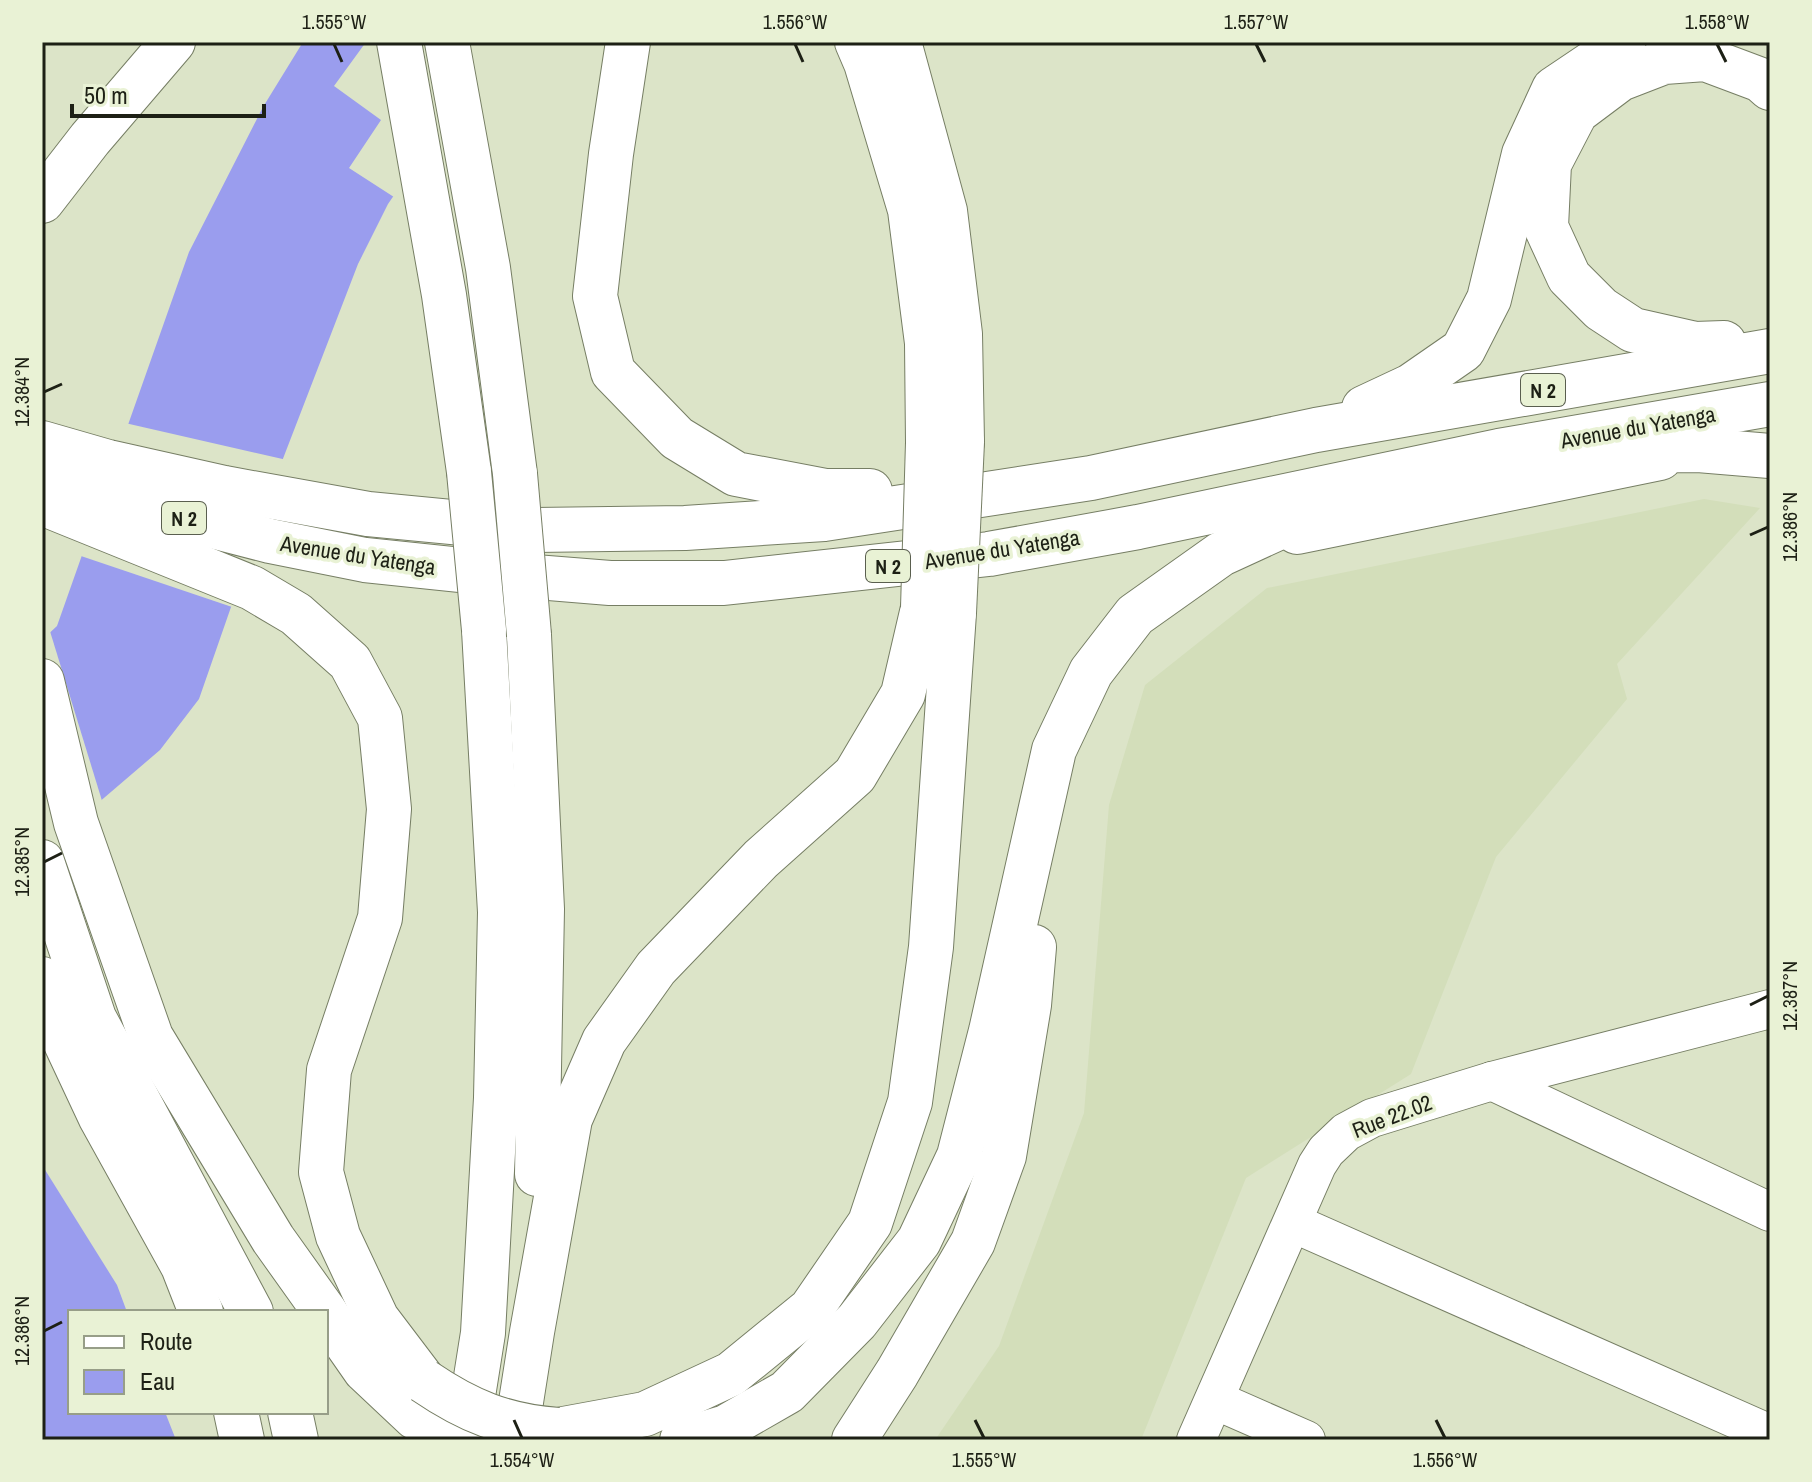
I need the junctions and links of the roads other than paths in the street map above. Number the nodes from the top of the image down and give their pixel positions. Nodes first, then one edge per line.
1 (173, 42) edge
2 (399, 42) edge
3 (447, 42) edge
4 (628, 42) edge
5 (857, 42) edge
6 (899, 42) edge
7 (1633, 42) edge
8 (1746, 42) edge
9 (1770, 53) edge
10 (1770, 88) edge
11 (42, 201) edge
12 (1770, 342) edge
13 (1770, 351) edge
14 (1770, 404) edge
15 (1316, 430) junction
16 (945, 442) junction
17 (42, 443) edge
18 (1698, 450) junction
19 (1499, 451) junction
20 (1770, 456) edge
21 (42, 475) edge
22 (98, 491) junction
23 (1001, 492) junction
24 (42, 503) edge
25 (1221, 554) junction
26 (939, 610) junction
27 (42, 681) edge
28 (1054, 750) junction
29 (42, 862) edge
30 (42, 979) edge
31 (1770, 1009) edge
32 (1492, 1081) junction
33 (1770, 1212) edge
34 (1293, 1223) junction
35 (200, 1310) edge
36 (250, 1310) edge
37 (323, 1310) edge
38 (328, 1317) edge
39 (532, 1332) junction
40 (419, 1399) junction
41 (1215, 1400) junction
42 (236, 1414) edge
43 (290, 1414) edge
44 (1770, 1434) edge
45 (242, 1440) edge
46 (296, 1440) edge
47 (460, 1440) edge
48 (466, 1440) edge
49 (515, 1440) edge
50 (682, 1440) edge
51 (854, 1440) edge
52 (1196, 1440) edge
53 (1306, 1440) edge

1 - 11 main road
2 - 48 main road, bridge
3 - 39 main road, bridge
4 - 23 main road
5 - 16 main road
6 - 16 main road
7 - 15 main road
8 - 9 main road
10 - 12 main road
13 - 15 main road, Avenue du Yatenga / N 2
14 - 19 main road, Avenue du Yatenga / N 2
15 - 23 main road, Avenue du Yatenga / N 2
16 - 26 main road, bridge
17 - 22 main road, Avenue du Yatenga / N 2
18 - 19 main road
18 - 20 main road
18 - 25 main road
19 - 22 main road, Avenue du Yatenga / N 2
19 - 25 main road
21 - 22 main road, Avenue du Yatenga / N 2
22 - 23 main road, Avenue du Yatenga / N 2
22 - 24 main road
22 - 40 main road
25 - 28 main road
26 - 39 main road
26 - 40 main road, bridge
27 - 37 main road
28 - 50 main road
28 - 51 main road
29 - 36 main road
30 - 35 main road
31 - 32 street, Rue 22.02
32 - 33 street
32 - 34 street, Rue 22.02
34 - 41 street, Rue 22.02
34 - 44 street
38 - 40 main road
39 - 49 main road
40 - 47 main road
41 - 52 street, Rue 22.02
41 - 53 street
42 - 45 main road
43 - 46 main road

